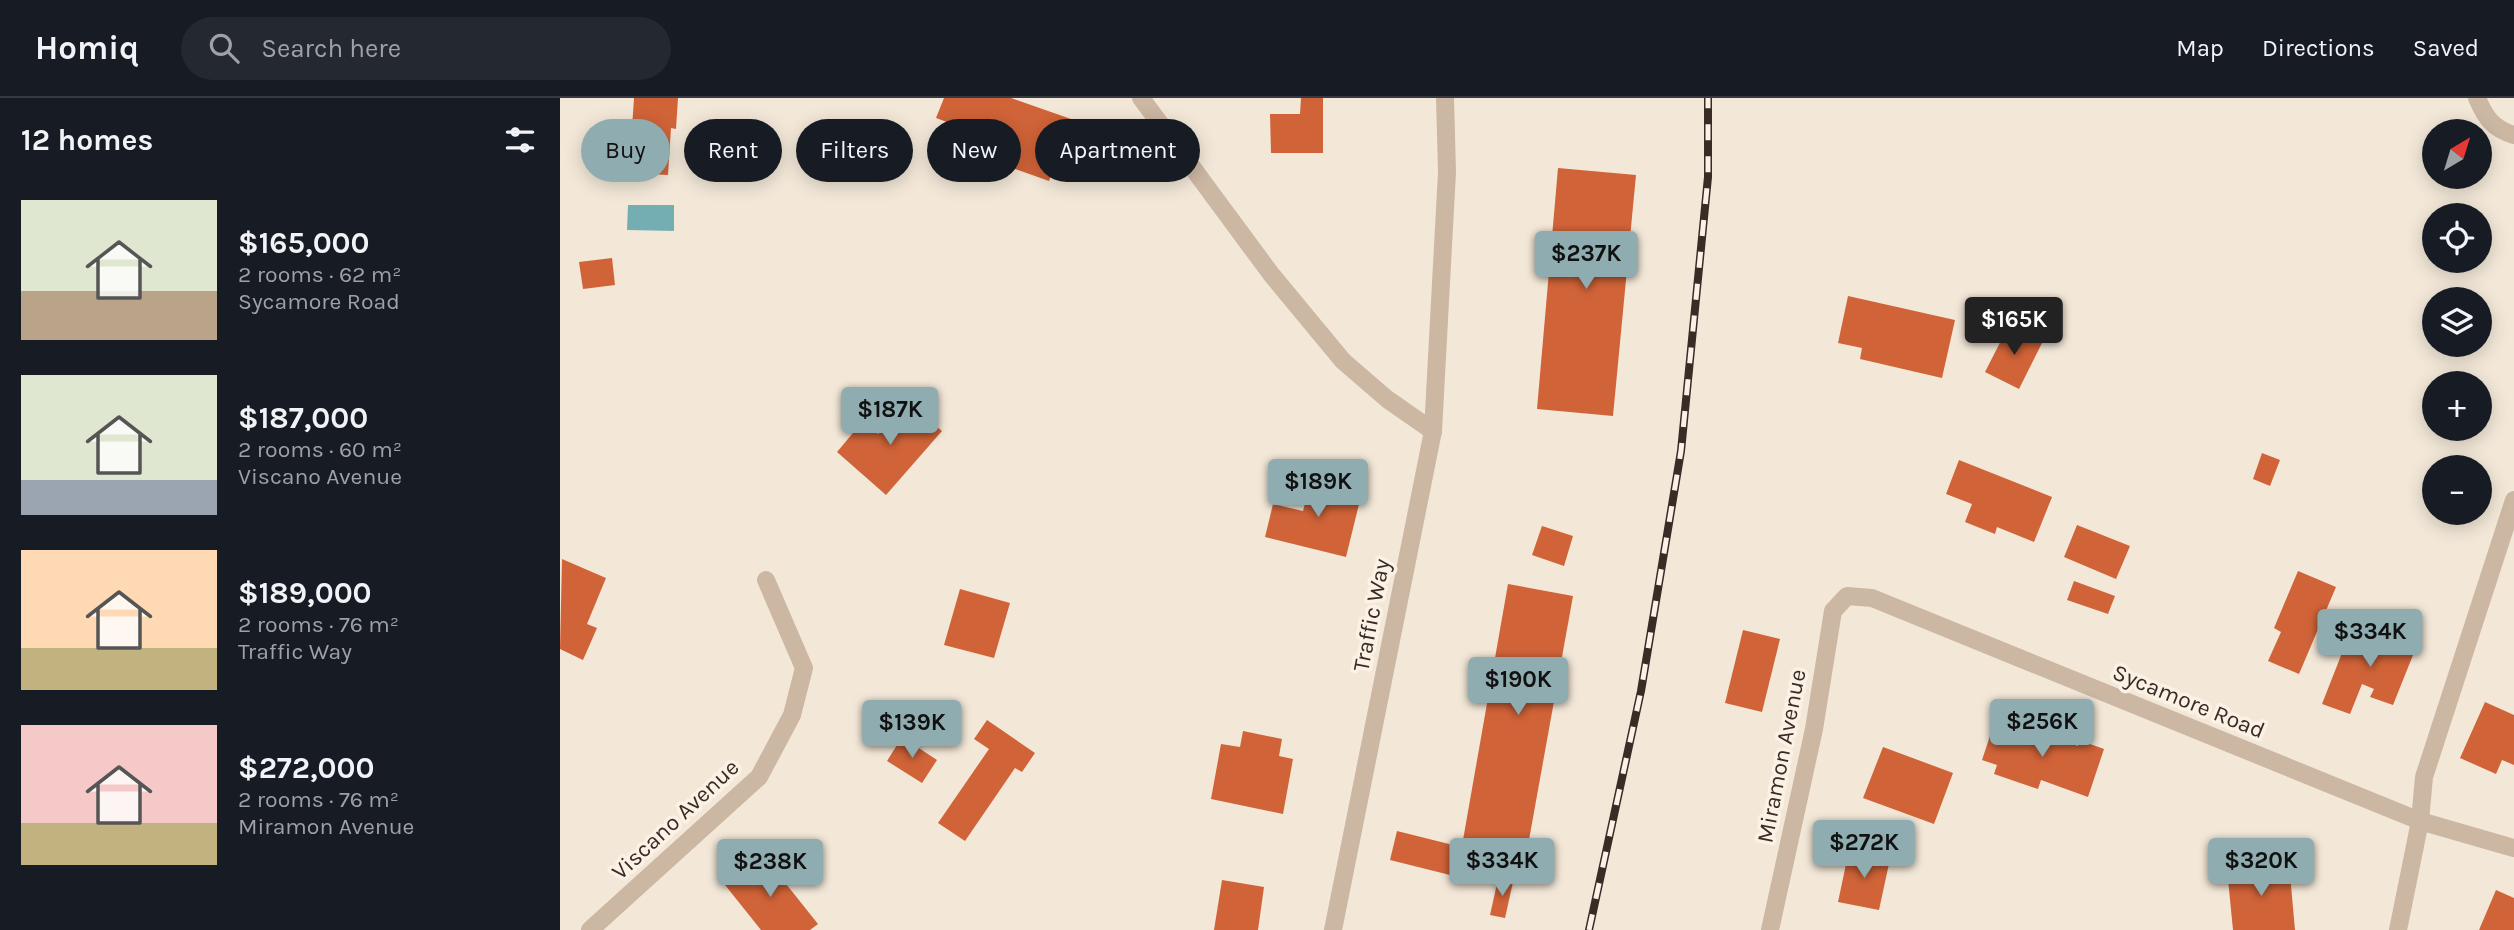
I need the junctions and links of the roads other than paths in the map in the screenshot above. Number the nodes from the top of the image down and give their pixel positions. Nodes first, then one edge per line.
1 (1141, 98) edge
2 (1445, 98) edge
3 (2477, 98) edge
4 (2514, 135) edge
5 (1433, 431) junction
6 (2514, 500) edge
7 (766, 580) dead end
8 (1847, 596) joint
9 (2420, 821) junction
10 (2514, 848) edge
11 (590, 930) edge
12 (1333, 930) edge
13 (1770, 930) edge
14 (2398, 930) edge

1 - 5 street
2 - 5 street, Traffic Way
3 - 4 street
5 - 12 street, Traffic Way
6 - 9 street
7 - 11 street, Viscano Avenue
8 - 9 street, Sycamore Road
8 - 13 street, Miramon Avenue
9 - 10 street, Sycamore Road
9 - 14 street

